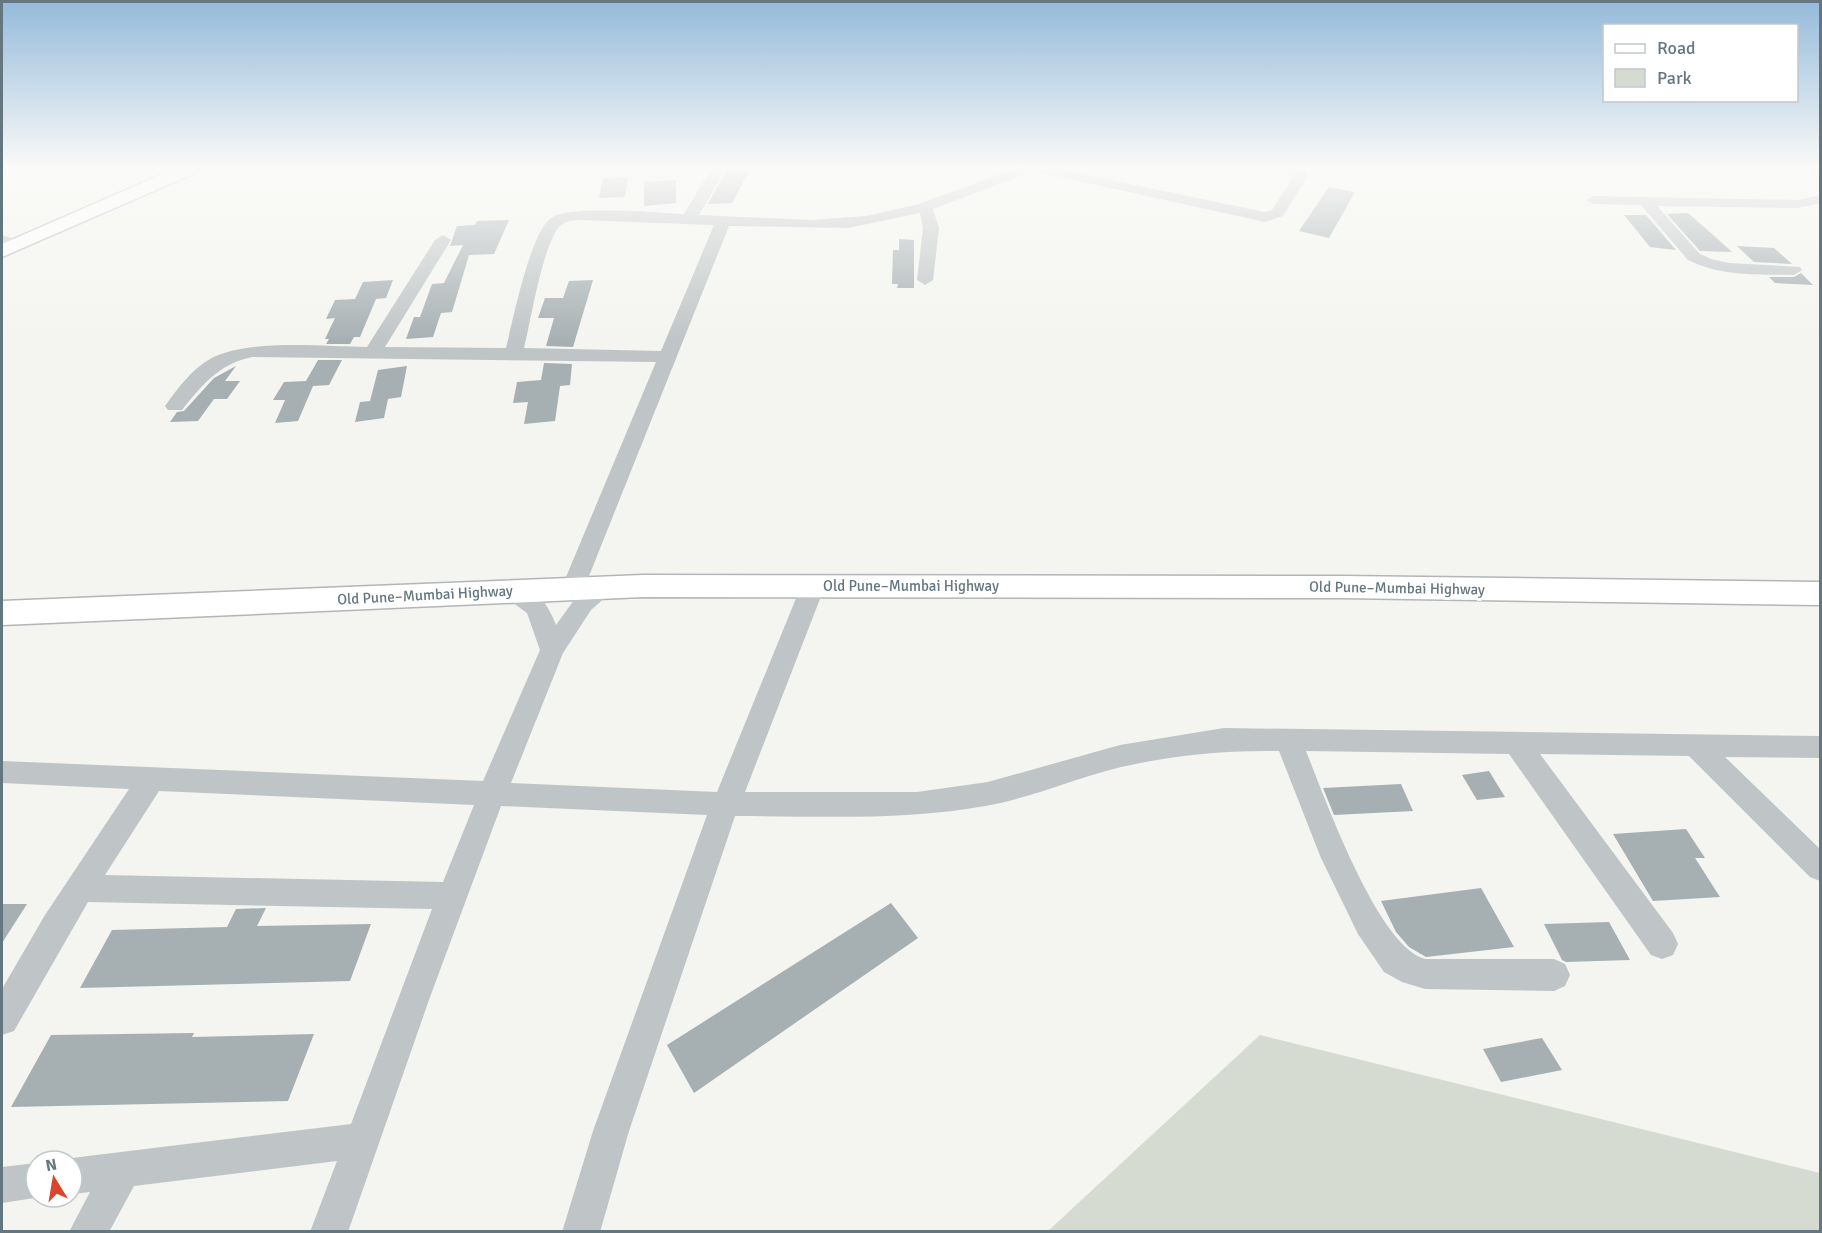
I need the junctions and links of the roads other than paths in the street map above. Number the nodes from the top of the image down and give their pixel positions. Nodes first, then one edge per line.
1 (50, 227) edge
2 (552, 227) edge
3 (720, 227) edge
4 (931, 227) edge
5 (1667, 227) edge
6 (443, 240) dead end
7 (6, 245) edge
8 (1794, 270) dead end
9 (925, 280) dead end
10 (374, 351) junction
11 (514, 353) junction
12 (666, 357) junction
13 (175, 406) dead end
14 (1821, 573) edge
15 (586, 581) junction
16 (813, 586) junction
17 (2, 590) edge
18 (513, 591) junction
19 (1821, 594) edge
20 (2, 614) edge
21 (552, 650) junction
22 (1288, 739) junction
23 (1516, 743) junction
24 (1695, 745) junction
25 (1821, 747) edge
26 (2, 772) edge
27 (152, 778) junction
28 (492, 794) junction
29 (726, 804) junction
30 (1821, 868) edge
31 (80, 888) junction
32 (453, 896) junction
33 (1662, 944) dead end
34 (1554, 975) dead end
35 (2, 1019) edge
36 (362, 1140) junction
37 (123, 1170) junction
38 (84, 1175) edge
39 (24, 1182) edge
40 (2, 1185) edge
41 (88, 1232) edge
42 (329, 1232) edge
43 (581, 1232) edge

1 - 7 main road
2 - 11 lane
3 - 12 lane
4 - 9 lane
5 - 8 lane
6 - 10 lane
10 - 11 lane
10 - 13 lane
11 - 12 lane
12 - 15 lane
14 - 15 highway, Old Pune–Mumbai Highway
15 - 16 highway, Old Pune–Mumbai Highway
15 - 17 highway, Old Pune–Mumbai Highway
15 - 18 highway, Old Pune–Mumbai Highway
15 - 21 lane
16 - 19 highway, Old Pune–Mumbai Highway
16 - 29 lane
18 - 20 highway, Old Pune–Mumbai Highway
18 - 21 lane
21 - 28 lane
22 - 23 lane
22 - 29 lane
22 - 34 lane
23 - 24 lane
23 - 33 lane
24 - 25 lane
24 - 30 lane
26 - 27 lane
27 - 28 lane
27 - 31 lane
28 - 29 lane
28 - 32 lane
29 - 43 lane
31 - 32 lane
31 - 35 lane
32 - 36 lane
36 - 37 lane
36 - 42 lane
37 - 38 lane
37 - 41 lane
39 - 40 lane

